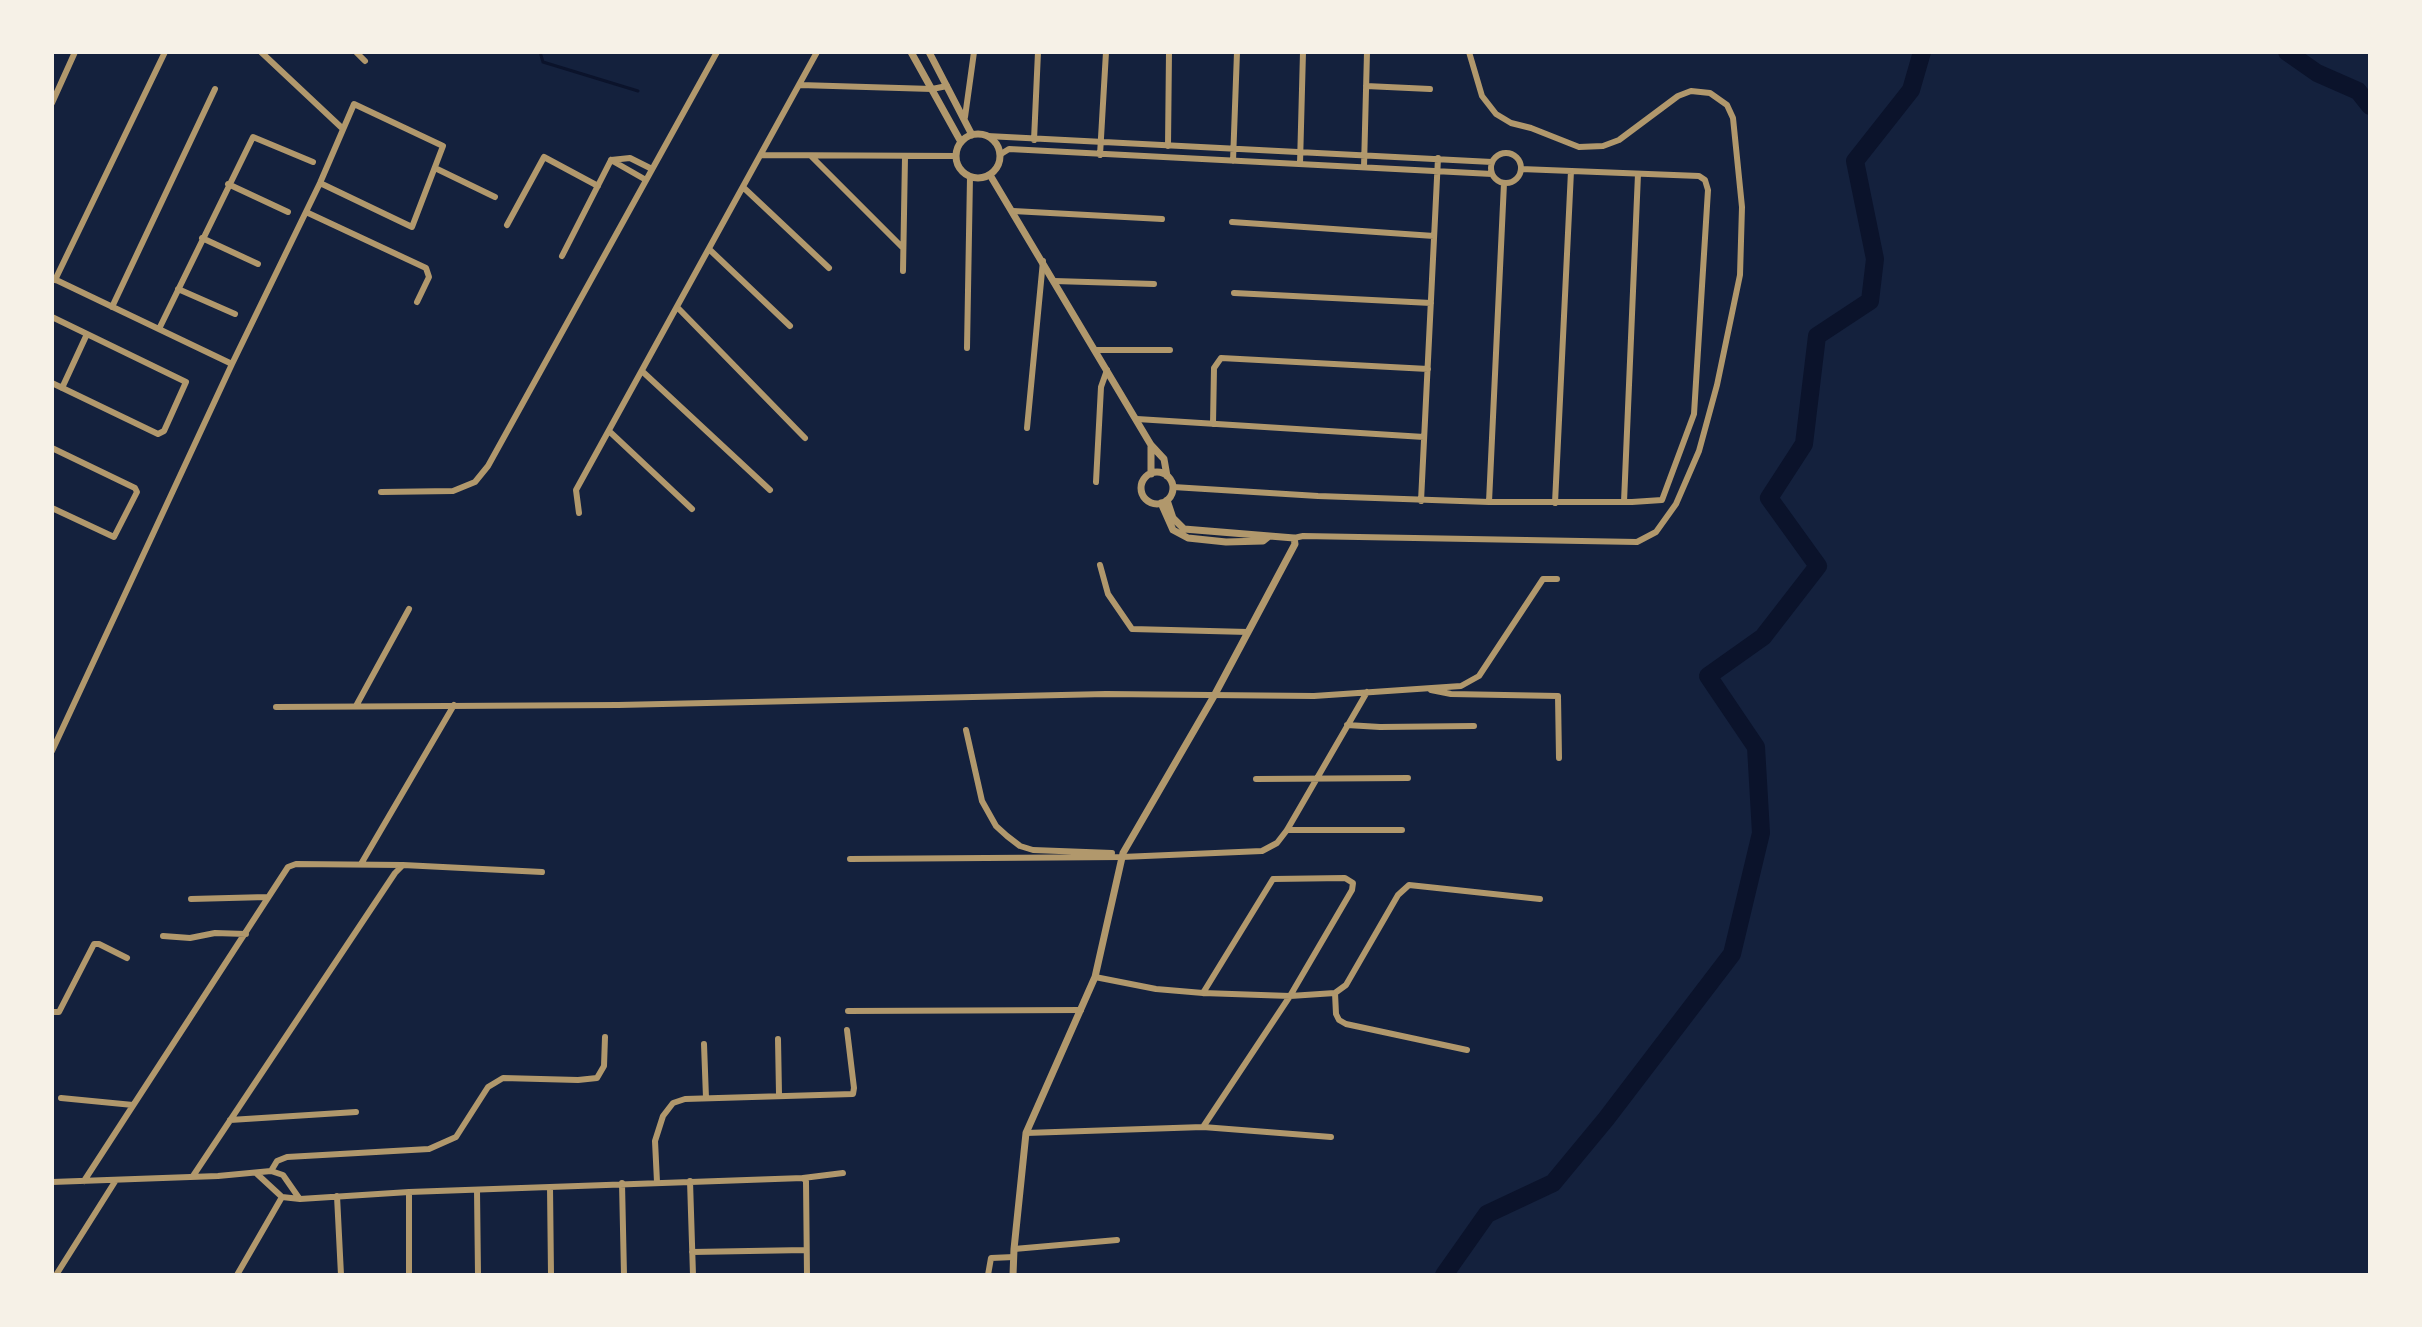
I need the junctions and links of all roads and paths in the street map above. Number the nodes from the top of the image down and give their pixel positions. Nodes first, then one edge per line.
1 (75, 52) edge
2 (165, 52) edge
3 (261, 52) edge
4 (356, 52) edge
5 (717, 52) edge
6 (817, 52) edge
7 (911, 52) edge
8 (929, 52) edge
9 (974, 52) edge
10 (1038, 52) edge
11 (1106, 52) edge
12 (1169, 52) edge
13 (1237, 52) edge
14 (1303, 52) edge
15 (1367, 52) edge
16 (1469, 52) edge
17 (365, 61) dead end
18 (800, 85) junction
19 (947, 86) junction
20 (1366, 86) junction
21 (215, 89) dead end
22 (932, 89) junction
23 (1430, 89) dead end
24 (53, 101) edge
25 (965, 117) junction
26 (343, 129) junction
27 (972, 135) junction
28 (987, 136) junction
29 (1034, 139) junction
30 (961, 142) junction
31 (1100, 142) junction
32 (1168, 145) junction
33 (1233, 148) junction
34 (1300, 151) junction
35 (1034, 152) junction
36 (1001, 154) junction
37 (1364, 154) junction
38 (762, 155) junction
39 (1100, 155) junction
40 (811, 156) junction
41 (956, 156) junction
42 (905, 157) junction
43 (1167, 158) junction
44 (1438, 158) junction
45 (611, 160) junction
46 (1233, 161) junction
47 (313, 162) dead end
48 (1492, 162) junction
49 (1300, 164) junction
50 (1364, 167) junction
51 (435, 168) junction
52 (652, 169) junction
53 (1521, 169) junction
54 (1437, 170) junction
55 (1571, 171) junction
56 (1492, 174) junction
57 (1638, 174) junction
58 (990, 175) junction
59 (970, 177) junction
60 (646, 180) junction
61 (320, 183) junction
62 (1504, 183) junction
63 (228, 184) junction
64 (598, 186) junction
65 (744, 188) junction
66 (495, 197) dead end
67 (1013, 211) junction
68 (288, 212) dead end
69 (306, 212) junction
70 (1162, 219) dead end
71 (1232, 222) dead end
72 (507, 225) dead end
73 (1434, 236) junction
74 (202, 238) junction
75 (903, 248) junction
76 (710, 250) junction
77 (562, 256) dead end
78 (1043, 261) junction
79 (258, 264) dead end
80 (829, 268) dead end
81 (903, 271) dead end
82 (54, 279) edge
83 (1054, 281) junction
84 (1154, 284) dead end
85 (178, 289) junction
86 (1234, 293) dead end
87 (417, 302) dead end
88 (1431, 303) junction
89 (112, 307) junction
90 (678, 308) junction
91 (235, 314) dead end
92 (52, 317) edge
93 (790, 326) dead end
94 (159, 329) junction
95 (87, 334) junction
96 (967, 348) dead end
97 (1095, 350) junction
98 (1170, 350) dead end
99 (232, 364) junction
100 (1428, 369) junction
101 (1107, 370) junction
102 (643, 372) junction
103 (52, 383) edge
104 (62, 388) junction
105 (1137, 419) junction
106 (1213, 424) junction
107 (1027, 428) dead end
108 (609, 431) junction
109 (1424, 437) junction
110 (805, 438) dead end
111 (1151, 445) junction
112 (52, 448) edge
113 (1151, 474) junction
114 (1167, 476) junction
115 (1096, 482) dead end
116 (1173, 487) junction
117 (770, 490) dead end
118 (381, 492) dead end
119 (1421, 501) junction
120 (1164, 502) junction
121 (1489, 502) junction
122 (1624, 502) junction
123 (1555, 503) junction
124 (52, 508) edge
125 (692, 509) dead end
126 (579, 513) dead end
127 (1294, 538) junction
128 (1100, 565) dead end
129 (1557, 579) dead end
130 (409, 609) dead end
131 (1248, 632) junction
132 (1420, 688) junction
133 (1367, 692) junction
134 (1214, 696) junction
135 (454, 705) junction
136 (356, 706) junction
137 (276, 707) dead end
138 (1347, 725) junction
139 (1474, 726) dead end
140 (966, 730) dead end
141 (52, 751) edge
142 (1559, 758) dead end
143 (1408, 778) dead end
144 (1256, 779) dead end
145 (1315, 779) junction
146 (1287, 830) junction
147 (1402, 830) dead end
148 (1123, 855) junction
149 (850, 859) dead end
150 (361, 864) junction
151 (403, 865) junction
152 (542, 872) dead end
153 (267, 897) junction
154 (191, 899) dead end
155 (1540, 899) dead end
156 (246, 934) junction
157 (163, 936) dead end
158 (127, 958) dead end
159 (1095, 977) junction
160 (1203, 993) junction
161 (1335, 993) junction
162 (1290, 996) junction
163 (1081, 1010) junction
164 (848, 1011) dead end
165 (52, 1012) edge
166 (847, 1030) dead end
167 (605, 1037) dead end
168 (778, 1039) dead end
169 (704, 1044) dead end
170 (1467, 1050) dead end
171 (779, 1094) junction
172 (61, 1098) dead end
173 (706, 1098) junction
174 (133, 1105) junction
175 (356, 1112) dead end
176 (230, 1120) junction
177 (1203, 1127) junction
178 (1026, 1133) junction
179 (1331, 1137) dead end
180 (271, 1171) junction
181 (256, 1173) junction
182 (843, 1173) dead end
183 (193, 1176) junction
184 (804, 1179) junction
185 (116, 1180) junction
186 (84, 1181) junction
187 (690, 1181) junction
188 (52, 1182) edge
189 (657, 1182) junction
190 (622, 1183) junction
191 (550, 1187) junction
192 (477, 1190) junction
193 (409, 1192) junction
194 (337, 1196) junction
195 (282, 1197) junction
196 (300, 1199) junction
197 (1117, 1240) dead end
198 (806, 1250) junction
199 (692, 1252) junction
200 (1014, 1253) junction
201 (56, 1275) edge
202 (237, 1275) edge
203 (341, 1275) edge
204 (409, 1275) edge
205 (478, 1275) edge
206 (551, 1275) edge
207 (624, 1275) edge
208 (693, 1275) edge
209 (807, 1275) edge
210 (988, 1275) edge
211 (1013, 1275) edge

1 - 24 street
2 - 82 street
3 - 26 street
4 - 17 street
5 - 52 street
6 - 18 street
7 - 22 street
8 - 19 street
9 - 25 street
10 - 29 street
11 - 31 street
12 - 32 street
13 - 33 street
14 - 34 street
15 - 20 street
16 - 127 street
18 - 22 street
18 - 38 street
19 - 22 street
19 - 25 street
20 - 23 street
20 - 37 street
21 - 89 street
22 - 30 street
25 - 27 street
26 - 51 street
26 - 61 street
27 - 28 street
27 - 30 street
28 - 29 street
28 - 36 street
29 - 31 street
29 - 35 street
30 - 41 street
31 - 32 street
31 - 39 street
32 - 33 street
32 - 43 street
33 - 34 street
33 - 46 street
34 - 37 street
34 - 49 street
35 - 36 street
35 - 39 street
36 - 58 street
37 - 44 street
37 - 50 street
38 - 40 street
38 - 65 street
39 - 43 street
40 - 42 street
40 - 75 street
41 - 42 street
41 - 59 street
42 - 75 street
43 - 46 street
44 - 48 street
44 - 54 street
45 - 52 street
45 - 60 street
45 - 64 street
46 - 49 street
47 - 63 street
48 - 53 street
48 - 56 street
49 - 50 street
50 - 54 street
51 - 61 street
51 - 66 street
52 - 60 street
53 - 55 street
53 - 62 street
54 - 56 street
54 - 73 street
55 - 57 street
55 - 123 street
56 - 62 street
57 - 122 street
57 - 122 street
58 - 59 street
58 - 67 street
59 - 96 street
60 - 118 street
61 - 69 street
62 - 121 street
63 - 68 street
63 - 74 street
64 - 72 street
64 - 77 street
65 - 76 street
65 - 80 street
67 - 70 street
67 - 78 street
69 - 87 street
69 - 99 street
71 - 73 street
73 - 88 street
74 - 79 street
74 - 85 street
75 - 81 street
76 - 90 street
76 - 93 street
78 - 83 street
78 - 107 street
82 - 89 street
83 - 84 street
83 - 97 street
85 - 91 street
85 - 94 street
86 - 88 street
88 - 100 street
89 - 94 street
90 - 102 street
90 - 110 street
92 - 95 street
94 - 99 street
95 - 104 street
95 - 104 street
97 - 98 street
97 - 101 street
99 - 141 street
100 - 106 street
100 - 109 street
101 - 105 street
101 - 115 street
102 - 108 street
102 - 117 street
103 - 104 street
105 - 106 street
105 - 111 street
106 - 109 street
108 - 125 street
108 - 126 street
109 - 119 street
111 - 113 street
111 - 114 street
112 - 124 street
113 - 114 street
113 - 120 street
114 - 116 street
116 - 119 street
116 - 120 street
119 - 121 street
120 - 127 street
121 - 123 street
122 - 123 street
127 - 131 street
128 - 131 street
129 - 132 street
130 - 136 street
131 - 134 street
132 - 133 street
132 - 142 street
133 - 134 street
133 - 138 street
134 - 135 street
134 - 148 street
135 - 136 street
135 - 150 street
136 - 137 street
138 - 139 street
138 - 145 street
140 - 148 street
143 - 145 street
144 - 145 street
145 - 146 street
146 - 147 street
146 - 148 street
148 - 149 street
148 - 159 street
150 - 151 street
150 - 153 street
151 - 152 street
151 - 176 street
153 - 154 street
153 - 156 street
155 - 161 street
156 - 157 street
156 - 174 street
158 - 165 street
159 - 160 street
159 - 163 street
160 - 162 street
160 - 162 street
161 - 162 street
161 - 170 street
162 - 177 street
163 - 164 street
163 - 178 street
166 - 171 street
167 - 180 street
168 - 171 street
169 - 173 street
171 - 173 street
172 - 174 street
173 - 189 street
174 - 186 street
175 - 176 street
176 - 183 street
177 - 178 street
177 - 179 street
178 - 200 street
180 - 181 street
180 - 196 street
181 - 183 street
181 - 195 street
182 - 184 street
183 - 185 street
184 - 187 street
184 - 198 street
185 - 186 street
185 - 201 street
186 - 188 street
187 - 189 street
187 - 199 street
189 - 190 street
190 - 191 street
190 - 207 street
191 - 192 street
191 - 206 street
192 - 193 street
192 - 205 street
193 - 194 street
193 - 204 street
194 - 196 street
194 - 203 street
195 - 196 street
195 - 202 street
197 - 200 street
198 - 199 street
198 - 209 street
199 - 208 street
200 - 210 street
200 - 211 street

